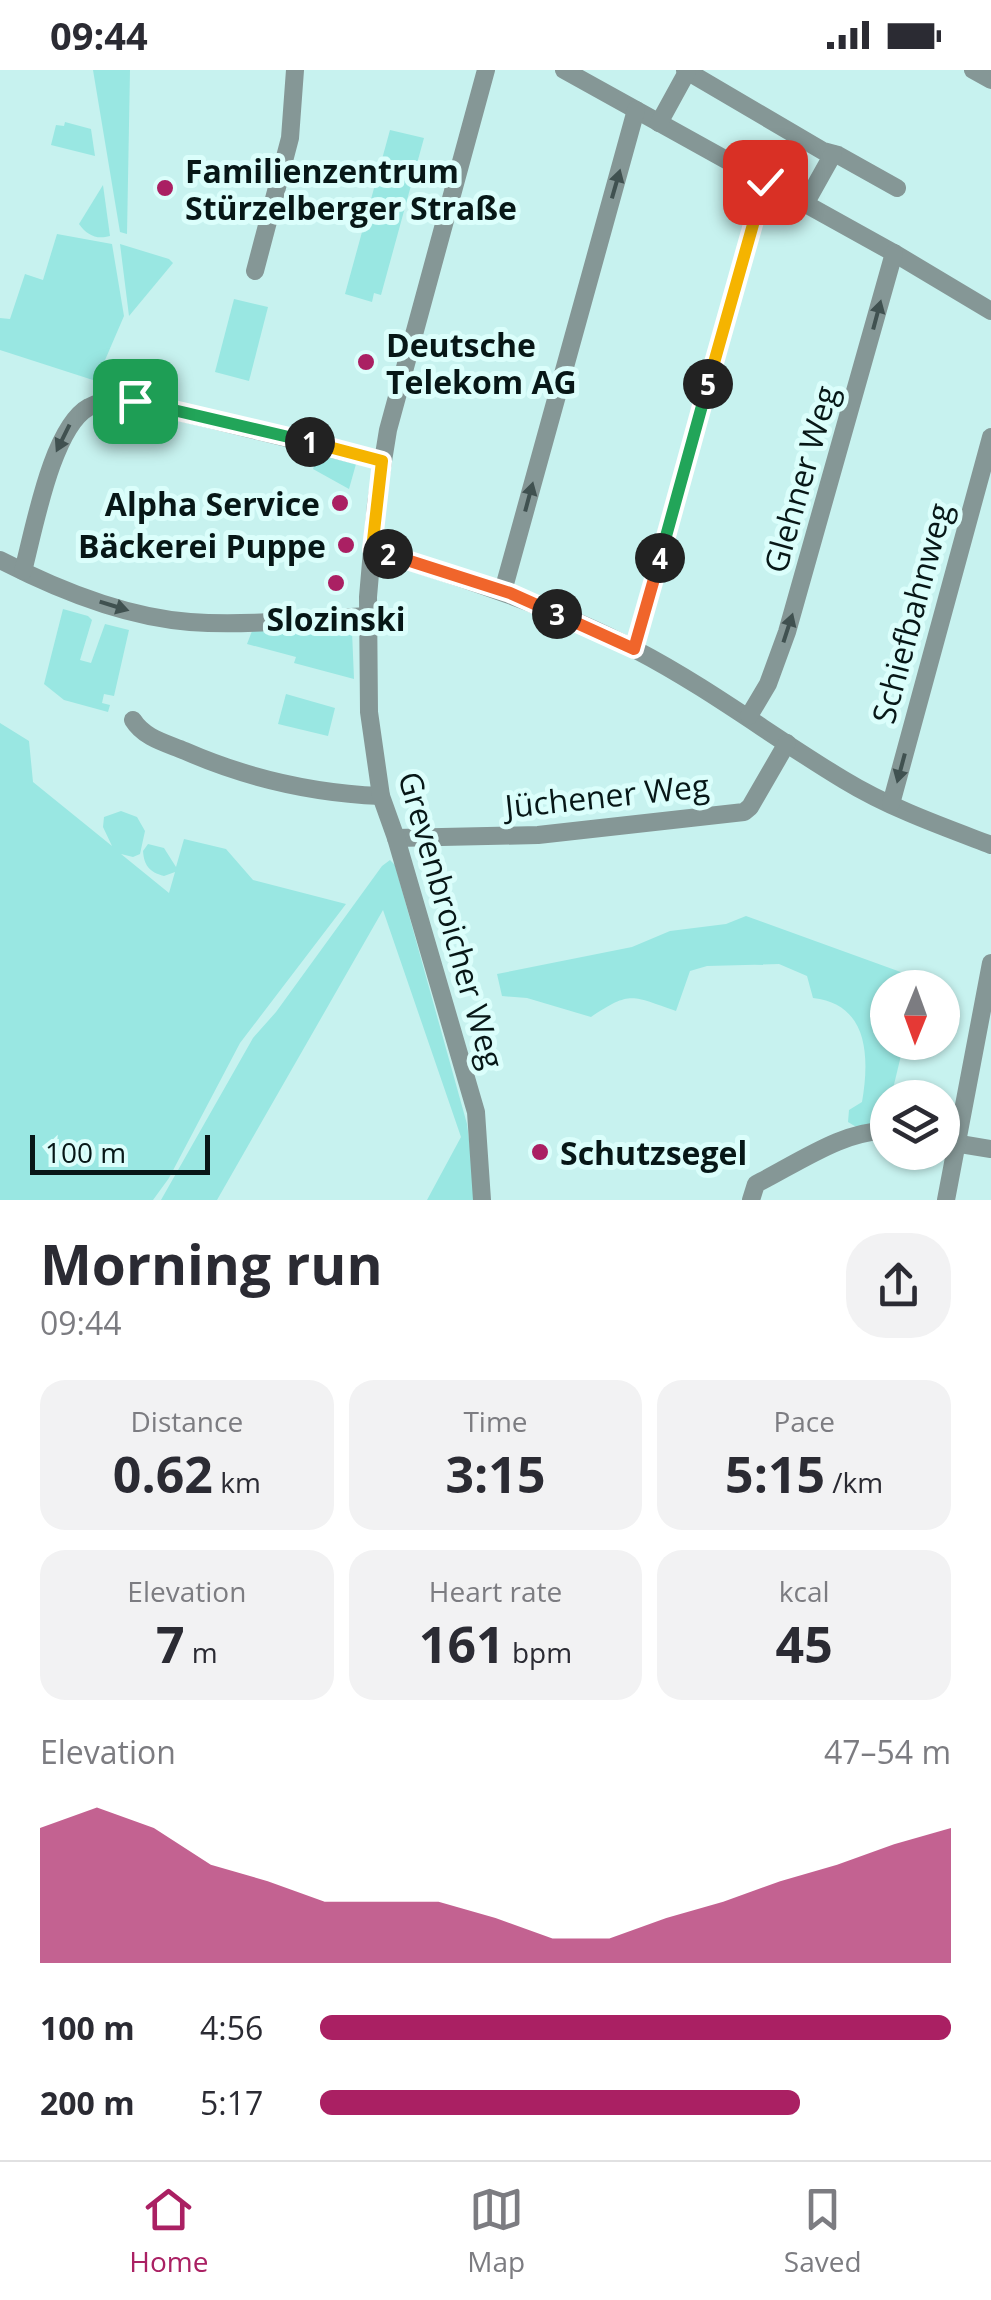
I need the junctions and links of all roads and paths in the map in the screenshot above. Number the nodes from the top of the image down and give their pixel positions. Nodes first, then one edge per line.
1 (295, 70) edge
2 (486, 70) edge
3 (564, 70) edge
4 (973, 70) edge
5 (686, 71) edge
6 (991, 80) edge
7 (636, 110) junction
8 (659, 123) junction
9 (833, 154) junction
10 (765, 182) junction
11 (897, 188) dead end
12 (805, 204) junction
13 (894, 253) junction
14 (255, 271) dead end
15 (991, 311) edge
16 (991, 437) edge
17 (382, 461) junction
18 (372, 549) junction
19 (0, 560) edge
20 (22, 571) junction
21 (502, 591) junction
22 (368, 616) junction
23 (634, 649) junction
24 (748, 716) junction
25 (133, 720) dead end
26 (786, 744) junction
27 (380, 796) junction
28 (891, 804) junction
29 (396, 838) junction
30 (991, 845) edge
31 (991, 963) edge
32 (960, 1095) edge
33 (870, 1131) edge
34 (960, 1144) edge
35 (991, 1149) edge
36 (948, 1170) edge
37 (482, 1200) edge
38 (751, 1200) edge
39 (946, 1200) edge

1 - 14 street
2 - 17 street, Grevenbroicher Weg
3 - 7 street
4 - 6 street
5 - 8 street
5 - 9 street
7 - 8 street
21 -> 7 street
8 - 10 street
9 - 11 street
9 - 12 street
10 - 12 street
10 - 23 street
12 - 13 street
13 - 15 street
24 -> 13 street, Glehner Weg
16 -> 28 street, Schiefbahnweg
17 - 18 street, Grevenbroicher Weg
17 -> 20 street
18 - 21 street
18 - 22 street, Grevenbroicher Weg
19 - 20 street
20 -> 22 street
21 - 23 street
22 - 27 street, Grevenbroicher Weg
23 - 24 street
24 - 26 street
25 - 27 street
26 - 28 street
26 - 29 street, Jüchener Weg
27 - 29 street, Grevenbroicher Weg
28 - 30 street
29 - 37 street, Grevenbroicher Weg
31 - 32 street
33 - 38 street
34 - 35 street
36 - 39 street

